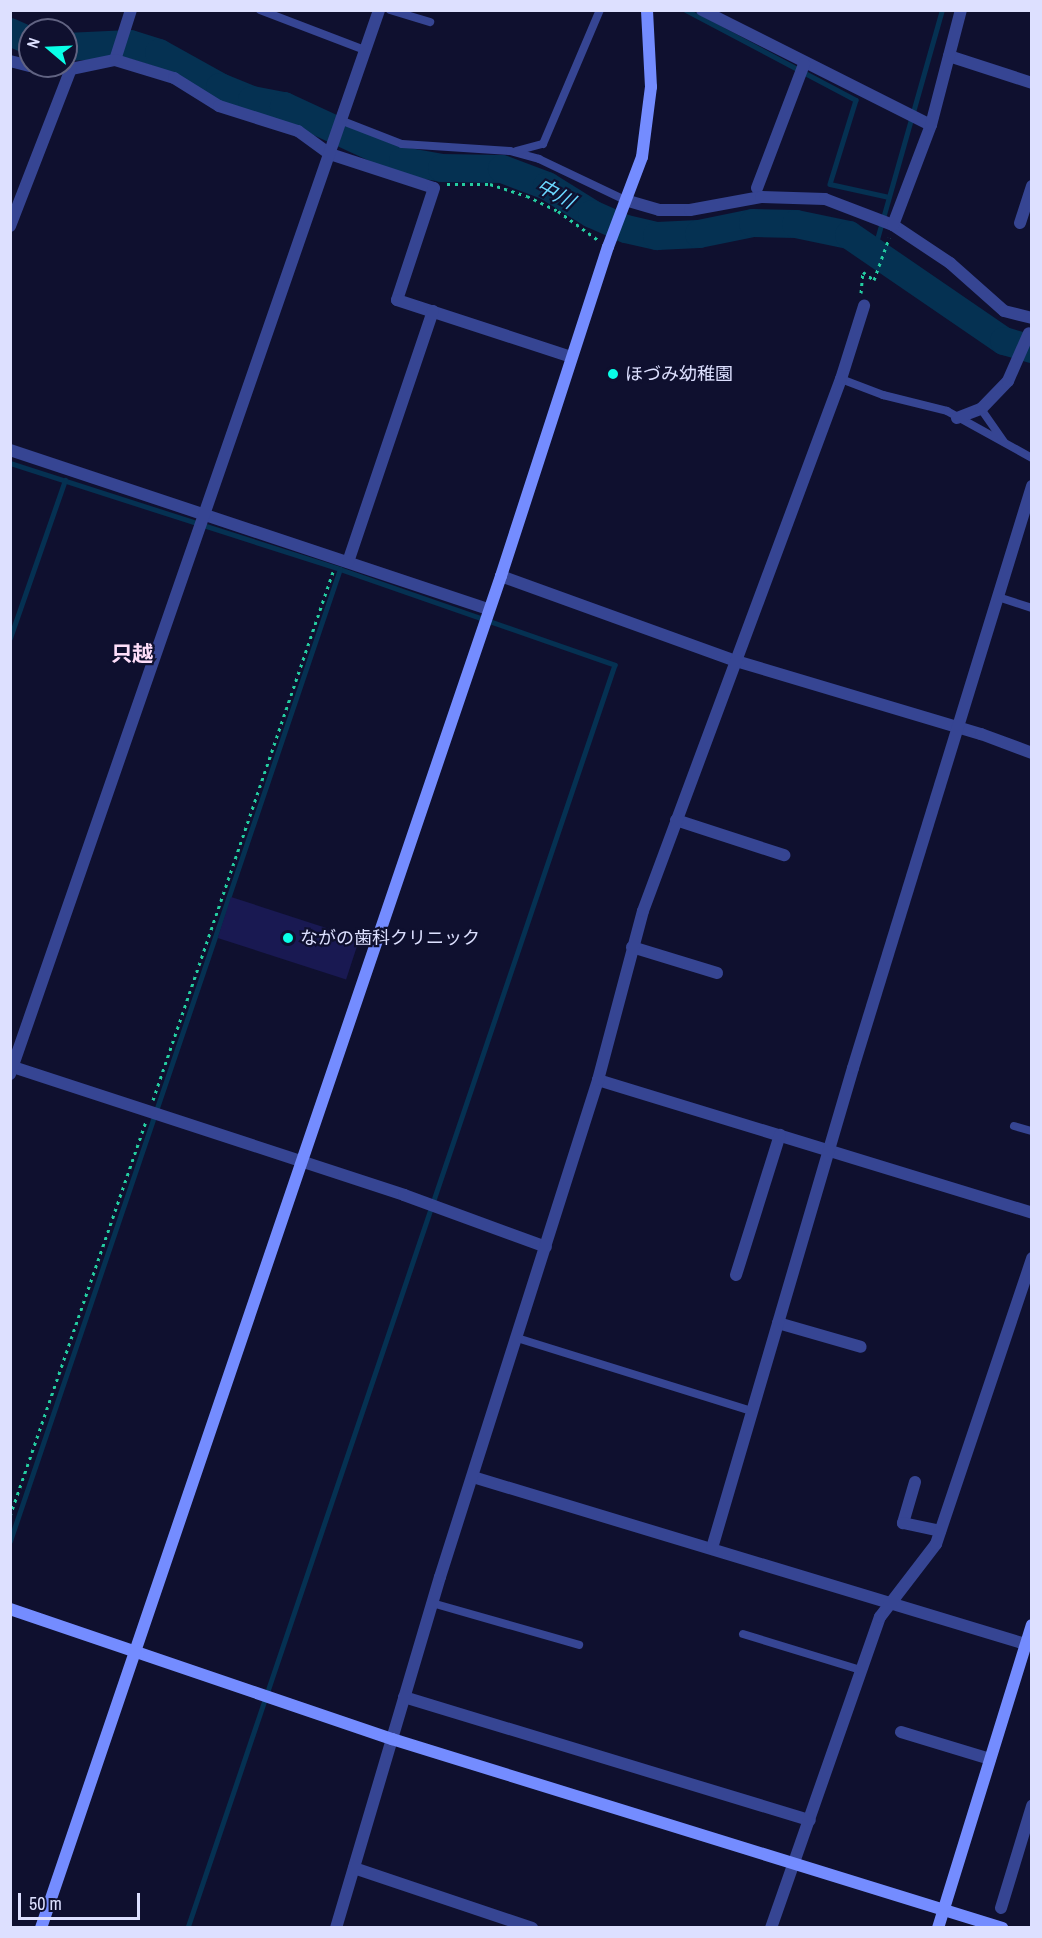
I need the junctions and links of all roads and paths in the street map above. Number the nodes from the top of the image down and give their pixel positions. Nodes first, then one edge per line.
1 (131, 10) edge
2 (260, 10) edge
3 (379, 10) edge
4 (390, 10) edge
5 (600, 10) edge
6 (647, 10) edge
7 (702, 10) edge
8 (961, 10) edge
9 (430, 22) dead end
10 (365, 50) junction
11 (116, 56) junction
12 (949, 56) junction
13 (804, 64) junction
14 (78, 67) edge
15 (68, 78) edge
16 (1032, 83) edge
17 (340, 120) junction
18 (932, 125) junction
19 (510, 152) junction
20 (330, 154) junction
21 (1032, 186) edge
22 (448, 188) dead end
23 (757, 188) dead end
24 (625, 200) junction
25 (1020, 223) dead end
26 (893, 225) junction
27 (10, 226) edge
28 (608, 247) junction
29 (864, 306) joint
30 (433, 311) junction
31 (1005, 311) junction
32 (1032, 318) edge
33 (1029, 336) edge
34 (571, 357) junction
35 (841, 379) junction
36 (981, 410) junction
37 (957, 417) junction
38 (1008, 447) junction
39 (10, 450) edge
40 (1032, 458) edge
41 (1032, 486) edge
42 (206, 517) junction
43 (343, 561) junction
44 (501, 576) junction
45 (998, 597) junction
46 (1032, 608) edge
47 (488, 609) junction
48 (736, 661) junction
49 (958, 727) junction
50 (1032, 753) edge
51 (676, 820) junction
52 (784, 855) dead end
53 (632, 947) junction
54 (717, 973) dead end
55 (11, 1069) edge
56 (598, 1080) junction
57 (1014, 1126) dead end
58 (1032, 1131) edge
59 (780, 1135) junction
60 (829, 1149) junction
61 (301, 1163) junction
62 (1032, 1213) edge
63 (546, 1246) junction
64 (1032, 1258) edge
65 (736, 1275) dead end
66 (778, 1323) junction
67 (517, 1338) junction
68 (861, 1347) dead end
69 (752, 1411) junction
70 (473, 1477) junction
71 (915, 1482) dead end
72 (10, 1516) edge
73 (940, 1531) junction
74 (712, 1548) junction
75 (432, 1602) junction
76 (889, 1602) junction
77 (10, 1609) edge
78 (1032, 1625) edge
79 (743, 1634) dead end
80 (579, 1645) dead end
81 (1028, 1645) edge
82 (135, 1652) junction
83 (861, 1670) junction
84 (404, 1697) junction
85 (901, 1732) dead end
86 (392, 1739) junction
87 (990, 1759) junction
88 (1032, 1806) edge
89 (810, 1820) junction
90 (795, 1865) junction
91 (354, 1868) junction
92 (1001, 1908) dead end
93 (944, 1910) junction
94 (41, 1928) edge
95 (336, 1928) edge
96 (532, 1928) edge
97 (771, 1928) edge
98 (938, 1928) edge
99 (1002, 1928) edge

1 - 11 street
2 - 10 lane
3 - 10 street
4 - 9 lane
5 - 19 lane
6 - 24 street
7 - 13 street
8 - 12 street
10 - 17 street
11 - 14 street
11 - 20 street
12 - 16 street
12 - 18 street
13 - 18 street
13 - 23 street
15 - 27 street
17 - 19 lane
17 - 20 street
18 - 26 street
19 - 24 lane
20 - 30 street
20 - 42 street
21 - 25 street
22 - 28 path
24 - 26 street
24 - 28 street
26 - 29 path
26 - 31 street
28 - 34 street
29 - 35 street
30 - 34 street
30 - 43 street
31 - 32 street
31 - 33 street
33 - 36 street
34 - 44 street
35 - 37 lane
35 - 48 street
36 - 37 street
36 - 38 lane
37 - 38 lane
38 - 40 lane
39 - 42 street
41 - 45 street
42 - 43 street
42 - 55 street
43 - 47 street
43 - 72 path
44 - 47 street
44 - 48 street
45 - 46 lane
45 - 49 street
47 - 61 street
48 - 49 street
48 - 51 street
49 - 50 street
49 - 60 street
51 - 52 street
51 - 53 street
53 - 54 street
53 - 56 street
55 - 61 street
56 - 59 street
56 - 63 street
57 - 58 lane
59 - 60 street
59 - 65 street
60 - 62 street
60 - 66 street
61 - 63 street
61 - 82 street
63 - 67 street
64 - 73 street
66 - 68 street
66 - 69 street
67 - 69 lane
67 - 70 street
69 - 74 street
70 - 74 street
70 - 75 street
71 - 73 street
73 - 76 street
74 - 76 street
75 - 80 lane
75 - 84 street
76 - 81 street
76 - 83 street
77 - 82 street
78 - 81 street
79 - 83 lane
81 - 87 street
82 - 86 street
82 - 94 street
83 - 89 street
84 - 86 street
84 - 89 street
85 - 87 street
86 - 90 street
86 - 91 street
87 - 93 street
88 - 92 street
89 - 90 street
90 - 93 street
90 - 97 street
91 - 95 street
91 - 96 street
93 - 98 street
93 - 99 street

